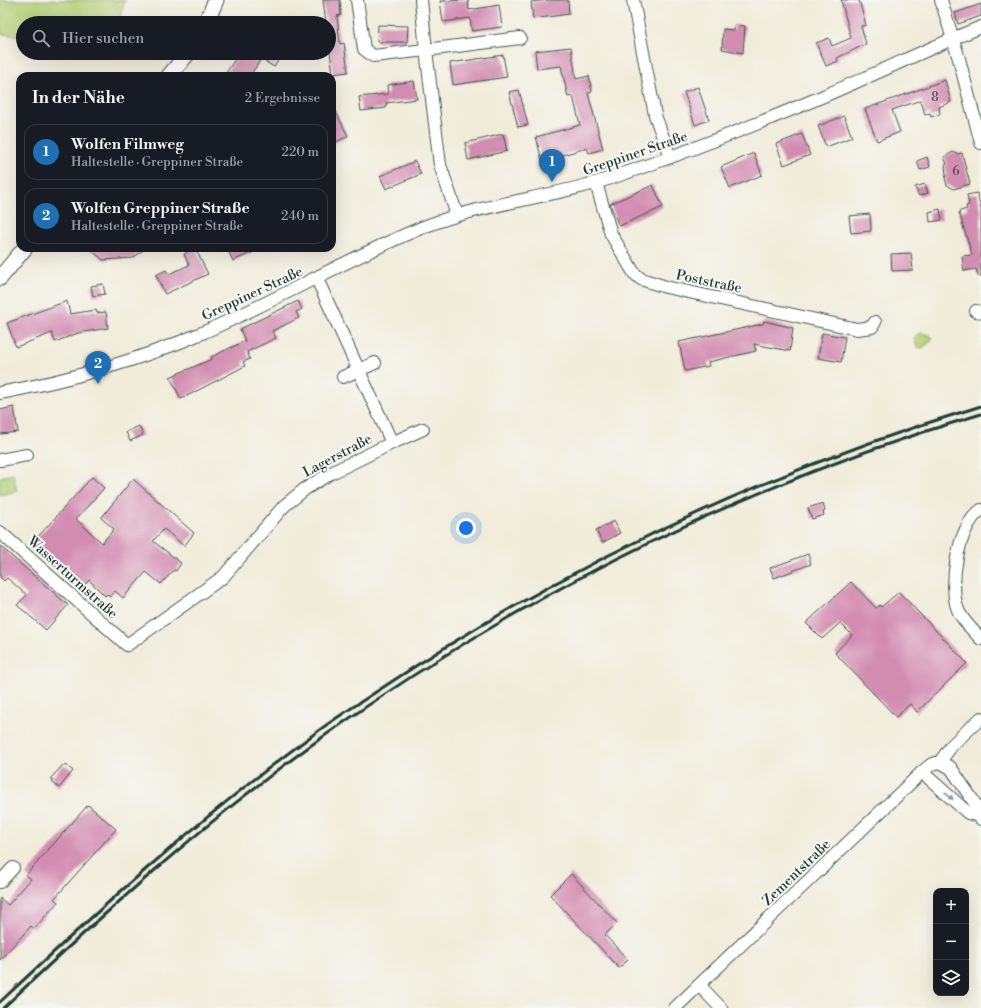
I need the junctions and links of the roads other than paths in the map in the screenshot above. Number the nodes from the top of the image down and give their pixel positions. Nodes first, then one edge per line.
1 (216, 0) edge
2 (357, 0) edge
3 (421, 0) edge
4 (633, 0) edge
5 (941, 0) edge
6 (209, 16) edge
7 (981, 27) edge
8 (520, 38) dead end
9 (953, 39) junction
10 (426, 50) junction
11 (182, 60) edge
12 (172, 72) edge
13 (981, 143) edge
14 (670, 157) junction
15 (596, 183) junction
16 (457, 215) junction
17 (22, 252) edge
18 (0, 278) edge
19 (317, 279) junction
20 (875, 322) dead end
21 (375, 363) dead end
22 (360, 370) junction
23 (343, 377) dead end
24 (0, 393) edge
25 (423, 429) dead end
26 (392, 443) junction
27 (27, 455) dead end
28 (0, 460) edge
29 (981, 510) edge
30 (0, 532) edge
31 (981, 639) edge
32 (127, 645) joint
33 (981, 718) edge
34 (940, 762) junction
35 (922, 772) junction
36 (980, 818) edge
37 (13, 868) dead end
38 (0, 882) edge
39 (699, 985) junction
40 (675, 1008) edge
41 (721, 1008) edge

1 - 6 street
2 - 10 street
3 - 10 street
4 - 14 street
5 - 9 street
7 - 9 street, Greppiner Straße
8 - 10 street
9 - 13 street
9 - 14 street, Greppiner Straße
10 - 16 street
11 - 12 street
14 - 15 street, Greppiner Straße
15 - 16 street, Greppiner Straße
15 - 20 street, Poststraße
16 - 19 street, Greppiner Straße
17 - 18 street
19 - 22 street, Lagerstraße
19 - 24 street, Greppiner Straße
21 - 22 street
22 - 23 street
22 - 26 street, Lagerstraße
25 - 26 street
26 - 32 street, Lagerstraße
27 - 28 street
29 - 31 street
30 - 32 street, Wasserturmstraße
33 - 34 street
34 - 35 street, Zementstraße
34 - 36 street
35 -> 36 street
35 - 39 street, Zementstraße
37 - 38 street
39 - 40 street, Zementstraße
39 - 41 street

